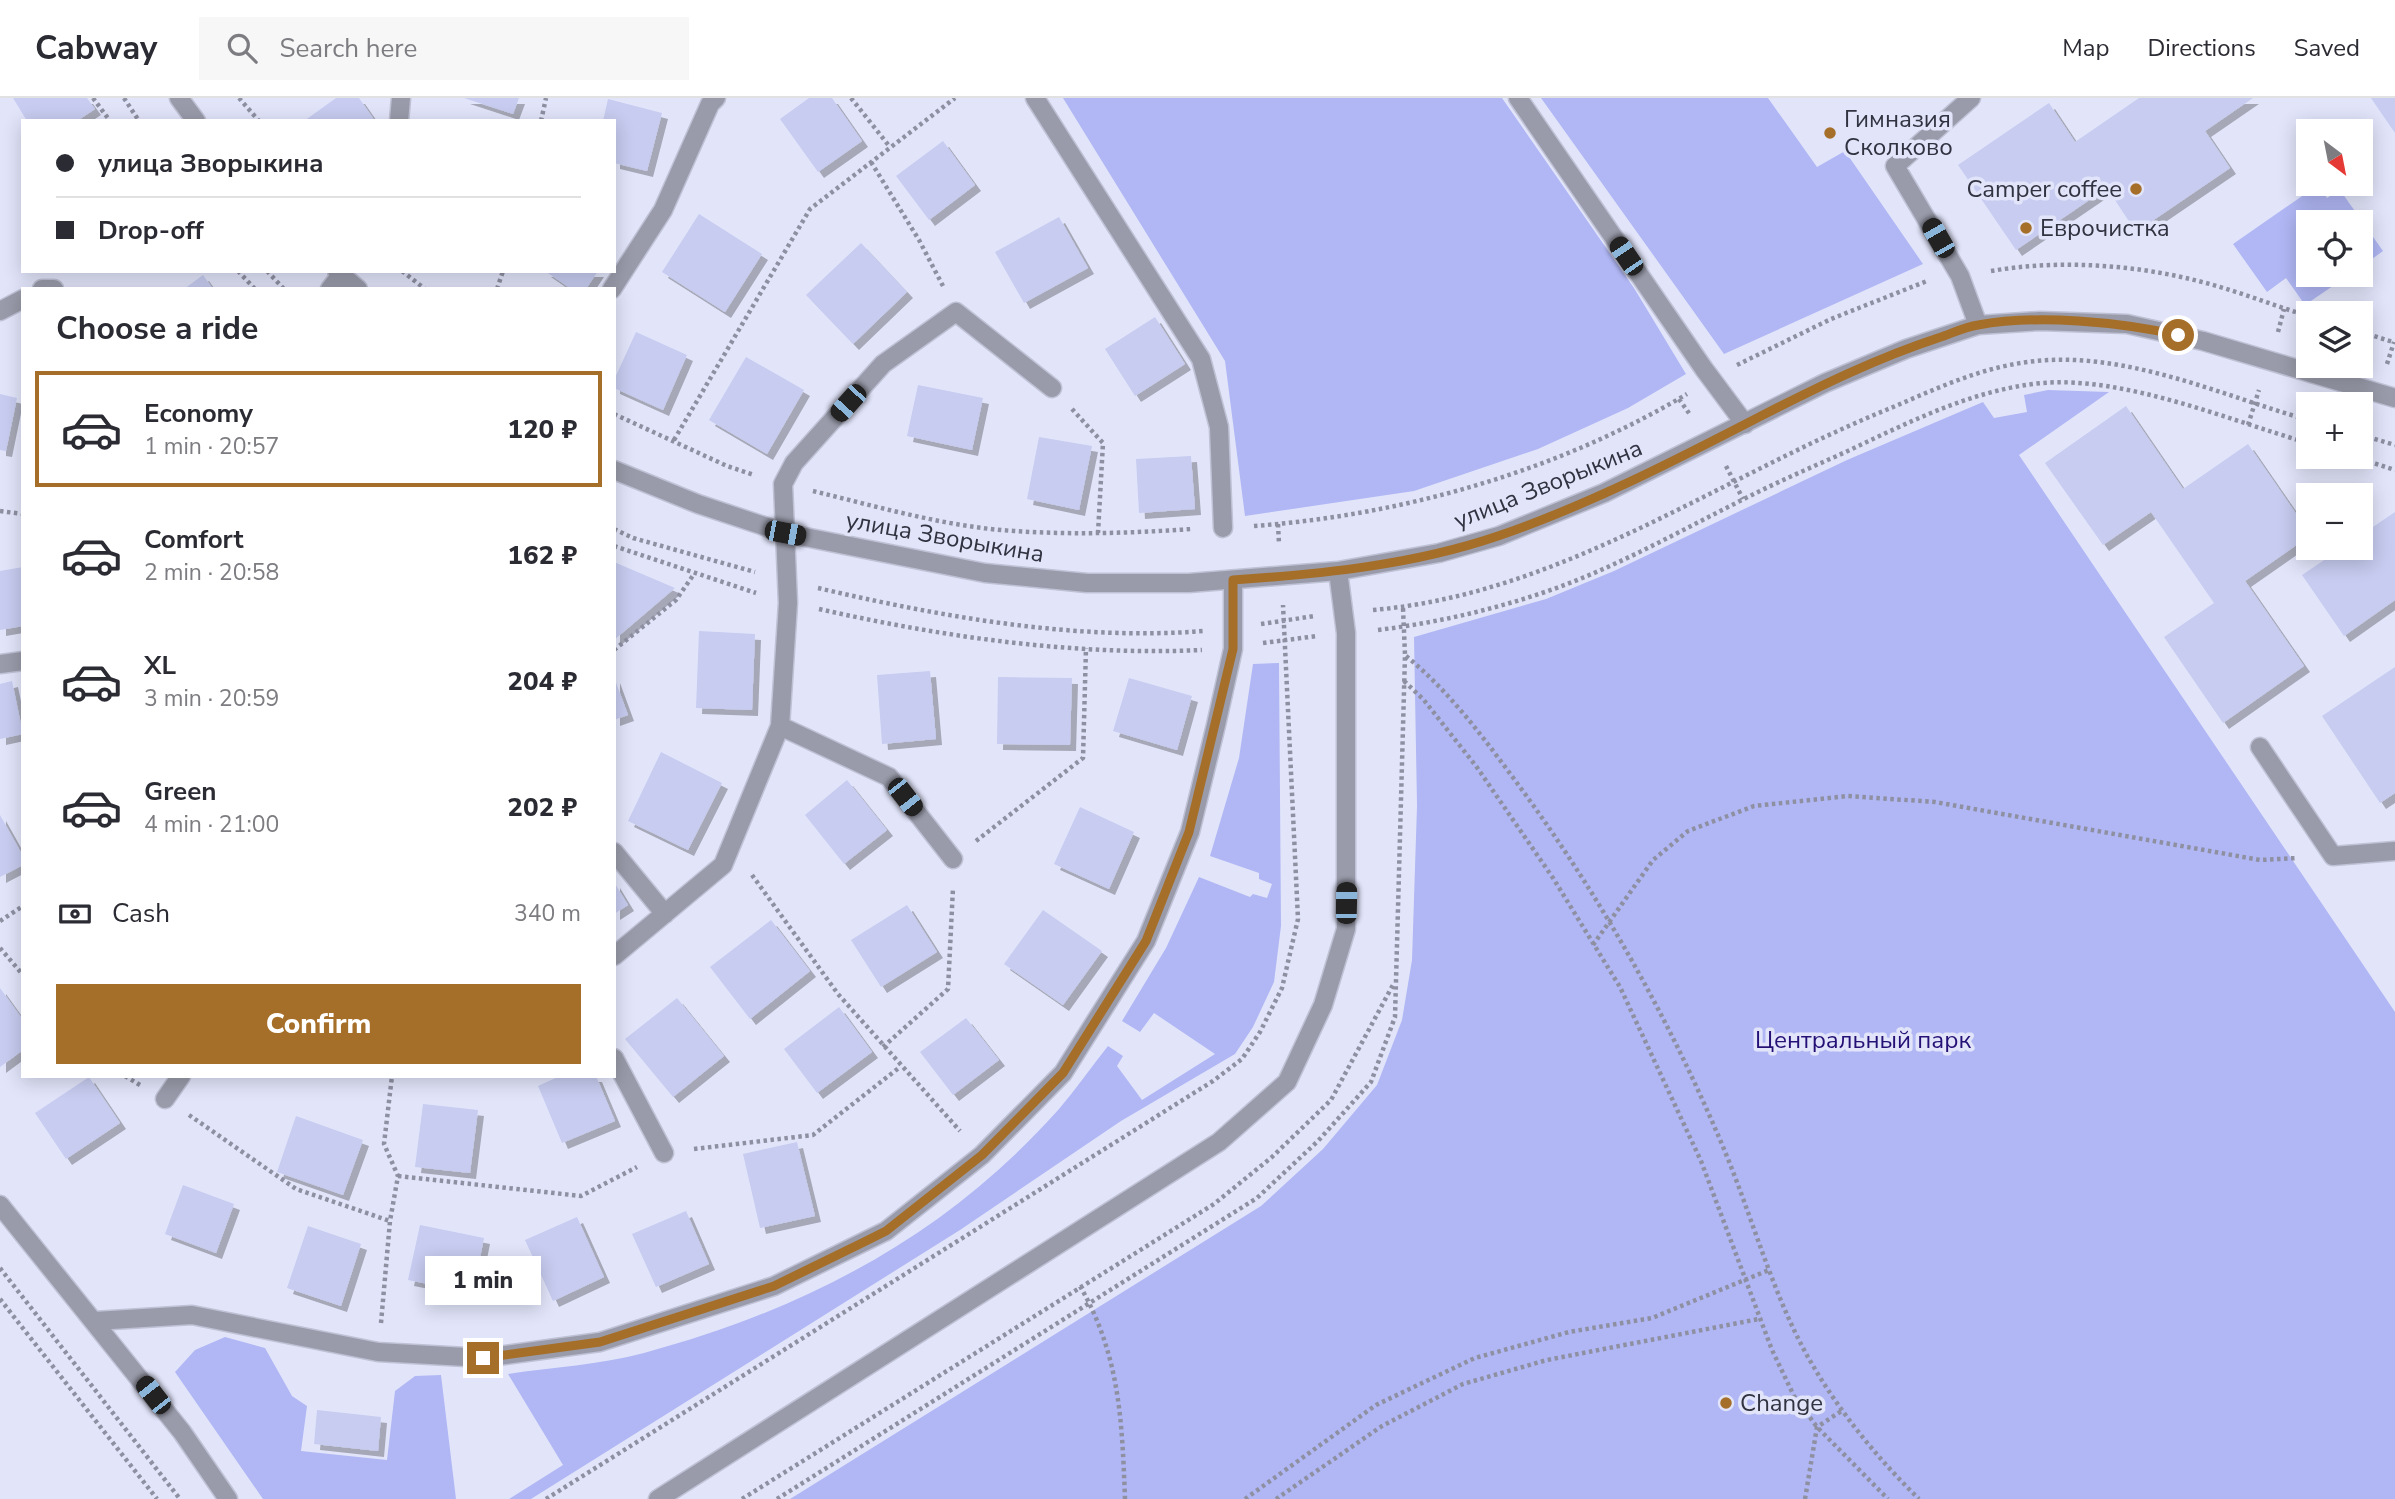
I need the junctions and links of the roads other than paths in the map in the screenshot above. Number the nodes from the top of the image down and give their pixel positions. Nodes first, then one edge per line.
1 (179, 98) edge
2 (401, 98) edge
3 (716, 98) edge
4 (1035, 98) edge
5 (1518, 98) edge
6 (1971, 98) edge
7 (195, 119) edge
8 (399, 119) edge
9 (338, 277) edge
10 (355, 287) edge
11 (613, 287) edge
12 (21, 300) edge
13 (0, 311) edge
14 (1978, 325) junction
15 (1052, 388) road end
16 (2395, 398) edge
17 (1745, 424) junction
18 (616, 471) edge
19 (1223, 528) road end
20 (785, 533) junction
21 (1338, 571) junction
22 (1233, 580) junction
23 (21, 661) edge
24 (0, 664) edge
25 (780, 726) junction
26 (2260, 747) dead end
27 (2395, 851) edge
28 (616, 854) edge
29 (953, 859) road end
30 (665, 914) junction
31 (616, 955) edge
32 (616, 1062) edge
33 (180, 1078) edge
34 (165, 1099) road end
35 (664, 1153) road end
36 (0, 1205) edge
37 (95, 1321) junction
38 (228, 1499) edge
39 (658, 1499) edge

1 - 7 street
2 - 8 street
3 - 11 street
4 - 19 street
5 - 17 street
6 - 14 street
9 - 10 street
12 - 13 street
14 - 16 street, улица Зворыкина
14 - 17 street, улица Зворыкина
15 - 20 street
17 - 21 street, улица Зворыкина
18 - 20 street, улица Зворыкина
20 - 22 street, улица Зворыкина
20 - 25 street
21 - 22 street, улица Зворыкина
21 - 39 street
22 - 37 street
23 - 24 street
25 - 29 street
25 - 30 street
26 - 27 street
28 - 30 street
30 - 31 street
32 - 35 street
33 - 34 street
36 - 37 street
37 - 38 street

